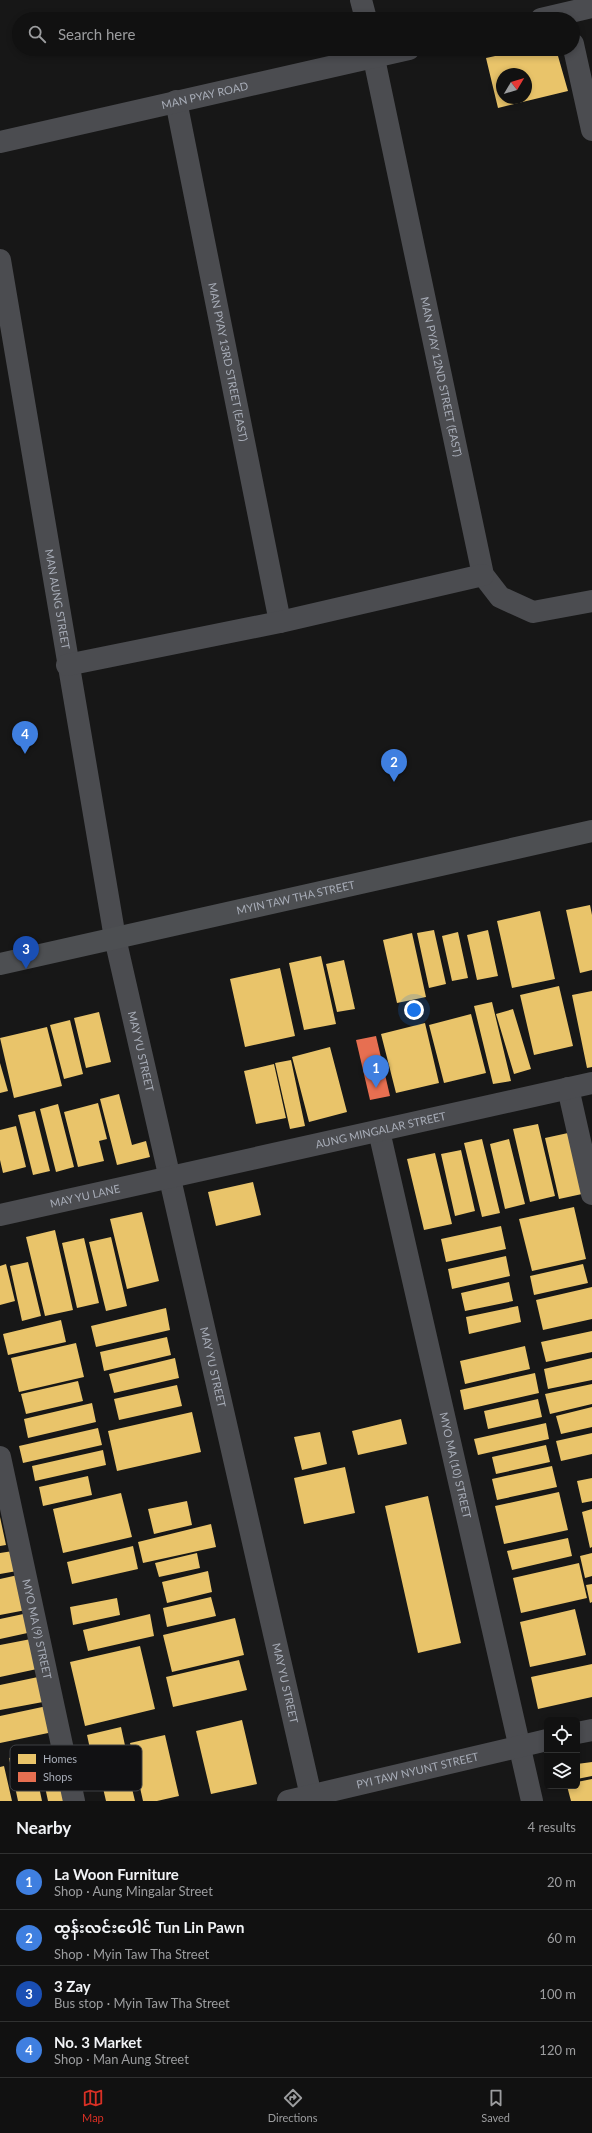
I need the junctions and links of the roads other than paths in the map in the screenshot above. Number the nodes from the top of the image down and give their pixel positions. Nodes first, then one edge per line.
1 (362, 0) edge
2 (592, 7) edge
3 (566, 11) edge
4 (365, 12) edge
5 (361, 56) edge
6 (374, 56) edge
7 (576, 56) edge
8 (176, 101) junction
9 (592, 130) edge
10 (0, 142) edge
11 (0, 260) edge
12 (483, 575) junction
13 (592, 601) edge
14 (280, 622) junction
15 (67, 665) junction
16 (592, 831) edge
17 (114, 938) junction
18 (0, 964) edge
19 (592, 1083) edge
20 (568, 1088) junction
21 (379, 1130) junction
22 (169, 1178) junction
23 (592, 1194) edge
24 (0, 1215) edge
25 (0, 1458) edge
26 (592, 1730) edge
27 (580, 1733) edge
28 (544, 1741) edge
29 (62, 1745) edge
30 (520, 1747) junction
31 (72, 1791) edge
32 (311, 1796) junction
33 (74, 1801) edge
34 (288, 1801) edge
35 (532, 1801) edge

1 - 4 street
2 - 3 street
5 - 8 street, MAN PYAY ROAD
6 - 12 street, MAN PYAY 12ND STREET (EAST)
7 - 9 street
8 - 10 street, MAN PYAY ROAD
8 - 14 street, MAN PYAY 13RD STREET (EAST)
11 - 15 street, MAN AUNG STREET
12 - 13 street, MAN PYAY 12ND STREET (EAST)
12 - 14 street
14 - 15 street
15 - 17 street, MAN AUNG STREET
16 - 17 main road, MYIN TAW THA STREET
17 - 18 main road, MYIN TAW THA STREET
17 - 22 street, MAY YU STREET
19 - 20 street, AUNG MINGALAR STREET
20 - 21 street, AUNG MINGALAR STREET
20 - 23 street
21 - 22 street, AUNG MINGALAR STREET
21 - 30 street, MYO MA (10) STREET
22 - 24 street, MAY YU LANE
22 - 32 street, MAY YU STREET
25 - 29 street, MYO MA (9) STREET
26 - 27 street
28 - 30 street, PYI TAW NYUNT STREET
30 - 32 street, PYI TAW NYUNT STREET
30 - 35 street, MYO MA (10) STREET
31 - 33 street, MYO MA (9) STREET
32 - 34 street, PYI TAW NYUNT STREET

